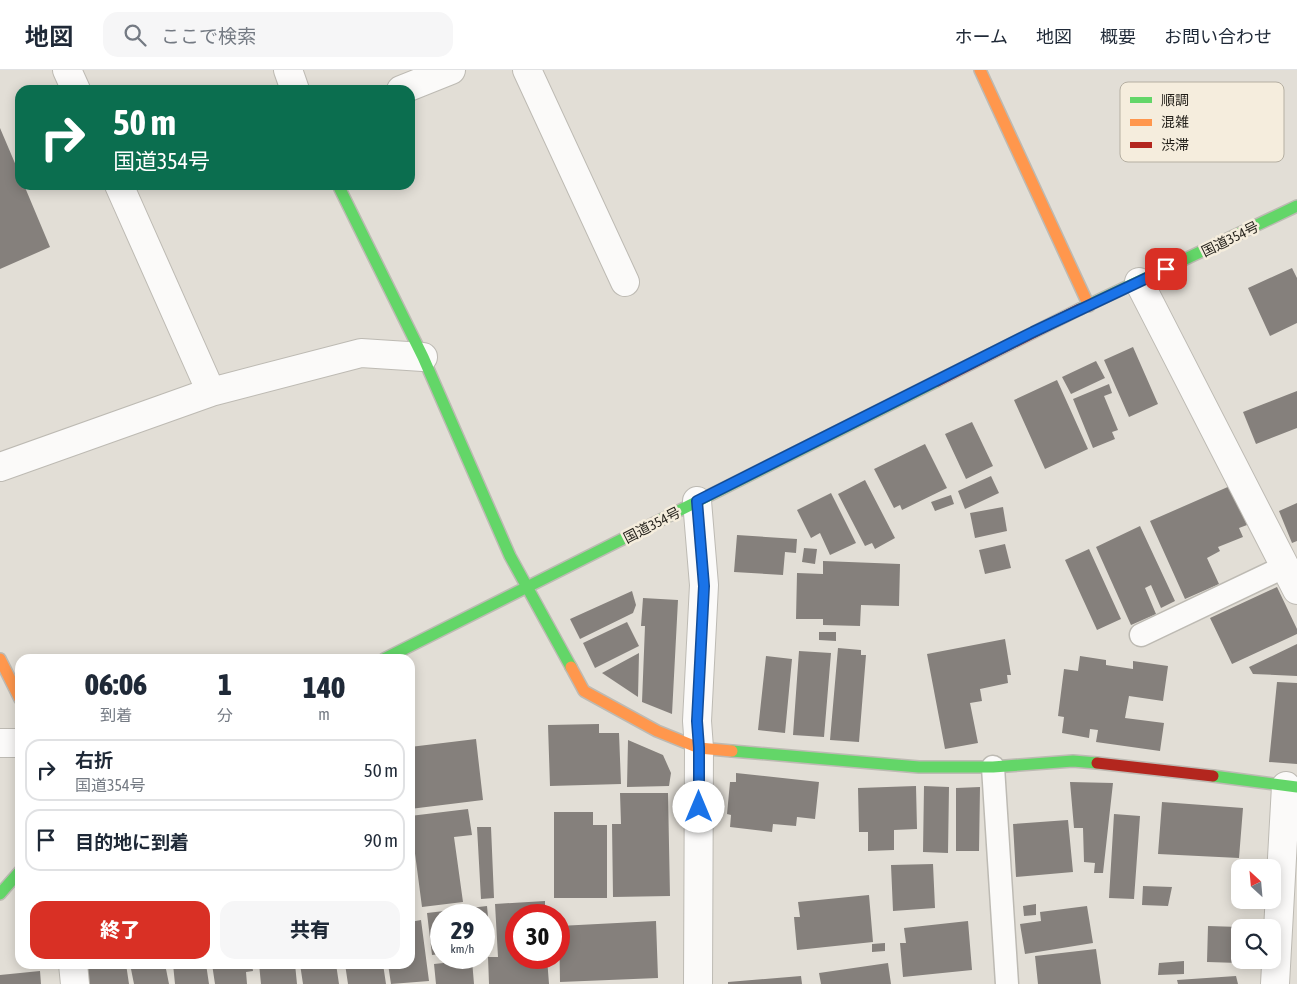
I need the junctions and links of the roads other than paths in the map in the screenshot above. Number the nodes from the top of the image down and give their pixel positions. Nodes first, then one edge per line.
1 (68, 70) edge
2 (288, 70) edge
3 (451, 70) edge
4 (526, 70) edge
5 (980, 70) edge
6 (74, 85) edge
7 (294, 85) edge
8 (414, 85) edge
9 (121, 190) edge
10 (340, 190) edge
11 (1297, 206) edge
12 (625, 282) dead end
13 (1139, 282) junction
14 (1089, 306) junction
15 (423, 357) junction
16 (211, 392) junction
17 (0, 467) edge
18 (697, 501) junction
19 (1293, 578) edge
20 (527, 588) junction
21 (1141, 635) dead end
22 (394, 654) edge
23 (0, 659) edge
24 (15, 688) edge
25 (0, 743) edge
26 (15, 743) edge
27 (699, 748) junction
28 (993, 767) junction
29 (1291, 786) edge
30 (15, 877) edge
31 (0, 894) edge
32 (74, 969) edge
33 (75, 984) edge
34 (698, 984) edge
35 (1007, 984) edge
36 (1275, 984) edge

1 - 6 street
2 - 7 street
3 - 8 street
4 - 12 street
5 - 14 main road
9 - 16 street
10 - 15 main road
11 - 13 main road, 国道354号
13 - 14 main road, 国道354号
13 - 19 street
14 - 18 main road, 国道354号
15 - 16 street
15 - 20 main road
16 - 17 street
18 - 20 main road, 国道354号
18 - 27 street
19 - 21 lane
20 - 22 main road, 国道354号
20 - 27 main road
23 - 24 main road
25 - 26 street
27 - 28 main road
27 - 34 street
28 - 29 main road
28 - 35 lane
29 - 36 street
30 - 31 main road
32 - 33 street

